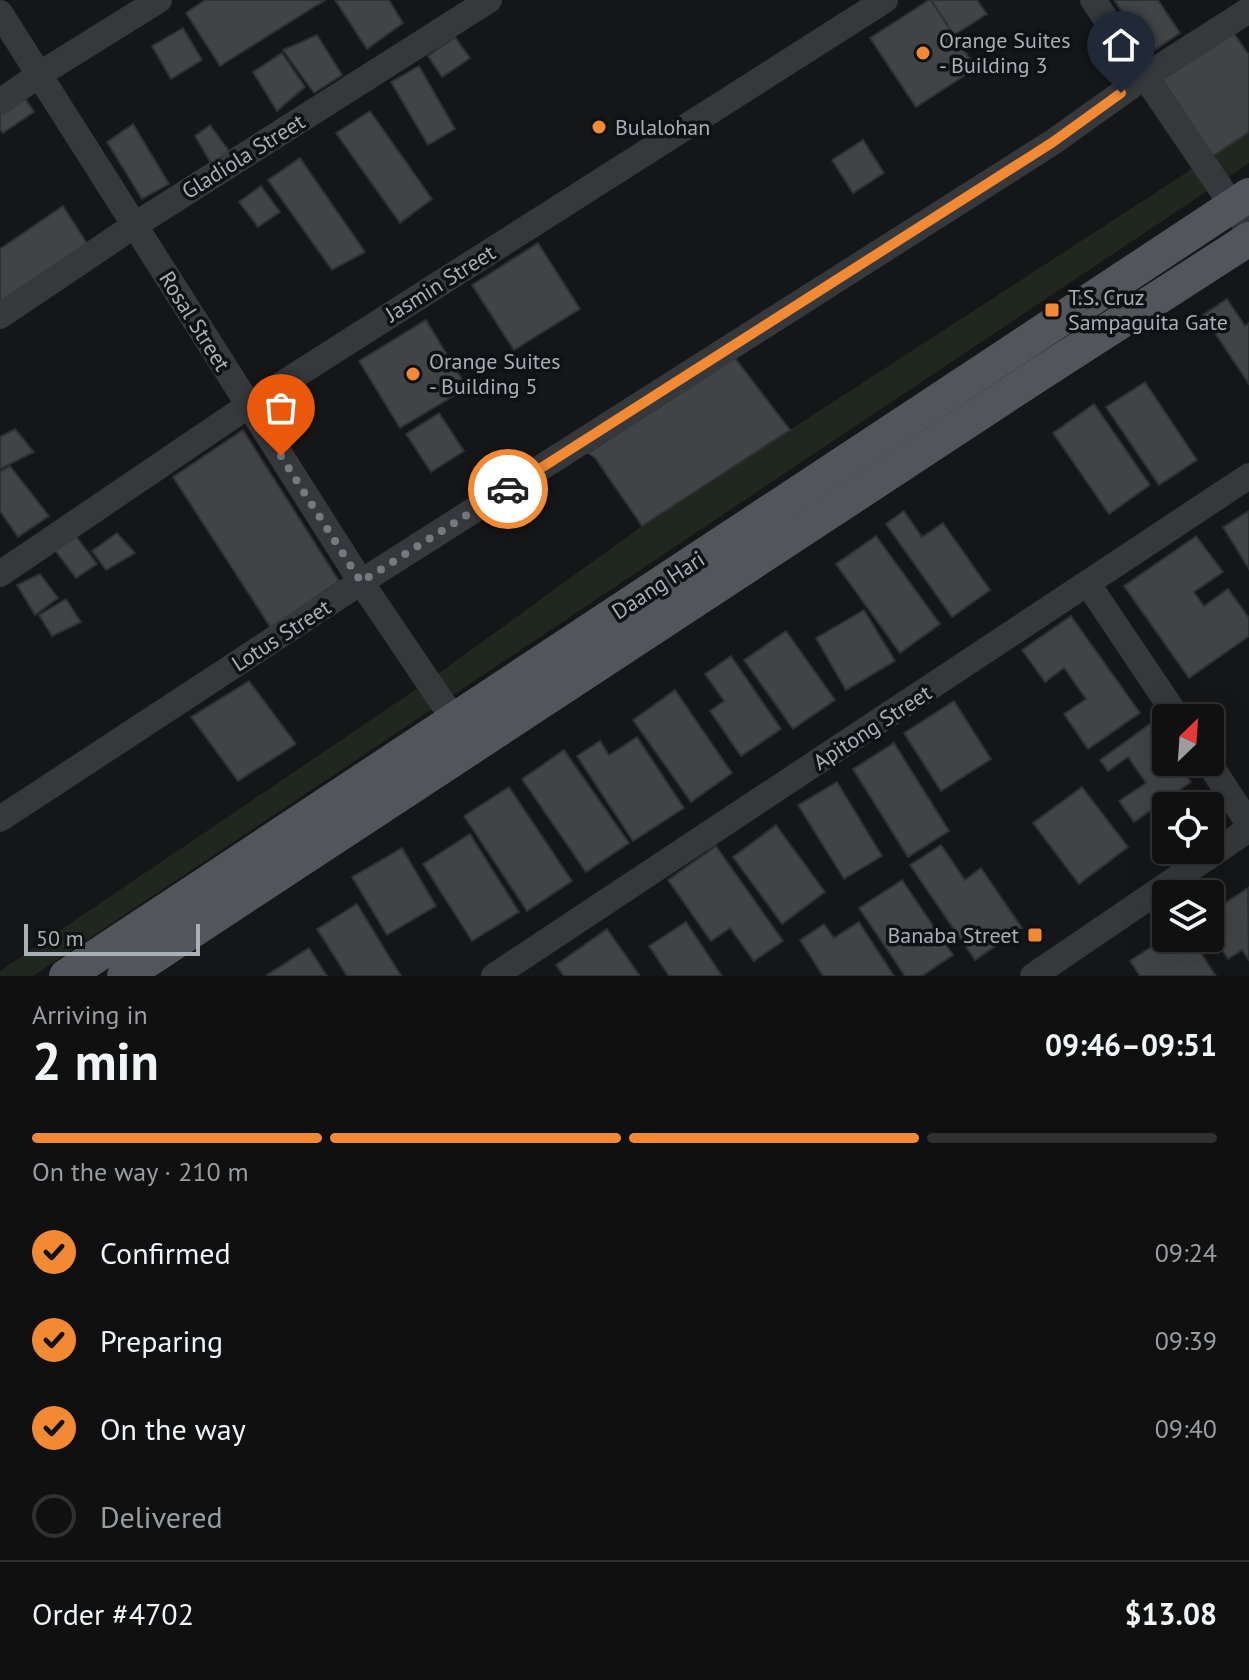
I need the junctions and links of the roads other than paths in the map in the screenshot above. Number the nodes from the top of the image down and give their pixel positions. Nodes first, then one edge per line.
1 (159, 0) edge
2 (489, 0) edge
3 (885, 0) edge
4 (1093, 0) edge
5 (1249, 10) edge
6 (0, 13) edge
7 (40, 74) junction
8 (1144, 77) junction
9 (0, 102) edge
10 (1243, 210) edge
11 (135, 225) junction
12 (1249, 239) edge
13 (2, 311) edge
14 (249, 405) junction
15 (1249, 476) edge
16 (0, 574) edge
17 (361, 582) junction
18 (1088, 584) junction
19 (1169, 704) edge
20 (464, 733) junction
21 (1217, 776) edge
22 (2, 813) edge
23 (1249, 826) edge
24 (66, 976) edge
25 (124, 976) edge
26 (494, 976) edge
27 (1033, 976) edge

1 - 7 street
2 - 11 street, Gladiola Street
3 - 14 street, Jasmin Street
4 - 8 street
5 - 8 street, Lotus Street
6 - 7 street, Rosal Street
7 - 9 street
7 - 11 street, Rosal Street
8 - 10 street
8 - 17 street, Lotus Street
10 - 20 main road, Daang Hari
11 - 13 street, Gladiola Street
11 - 14 street, Rosal Street
12 - 20 main road, Daang Hari
14 - 16 street, Jasmin Street
14 - 17 street, Rosal Street
15 - 18 street, Apitong Street
17 - 20 street, Rosal Street
17 - 22 street, Lotus Street
18 - 19 street
18 - 26 street, Apitong Street
20 - 24 main road, Daang Hari
20 - 25 main road, Daang Hari
21 - 23 street
23 - 27 street

